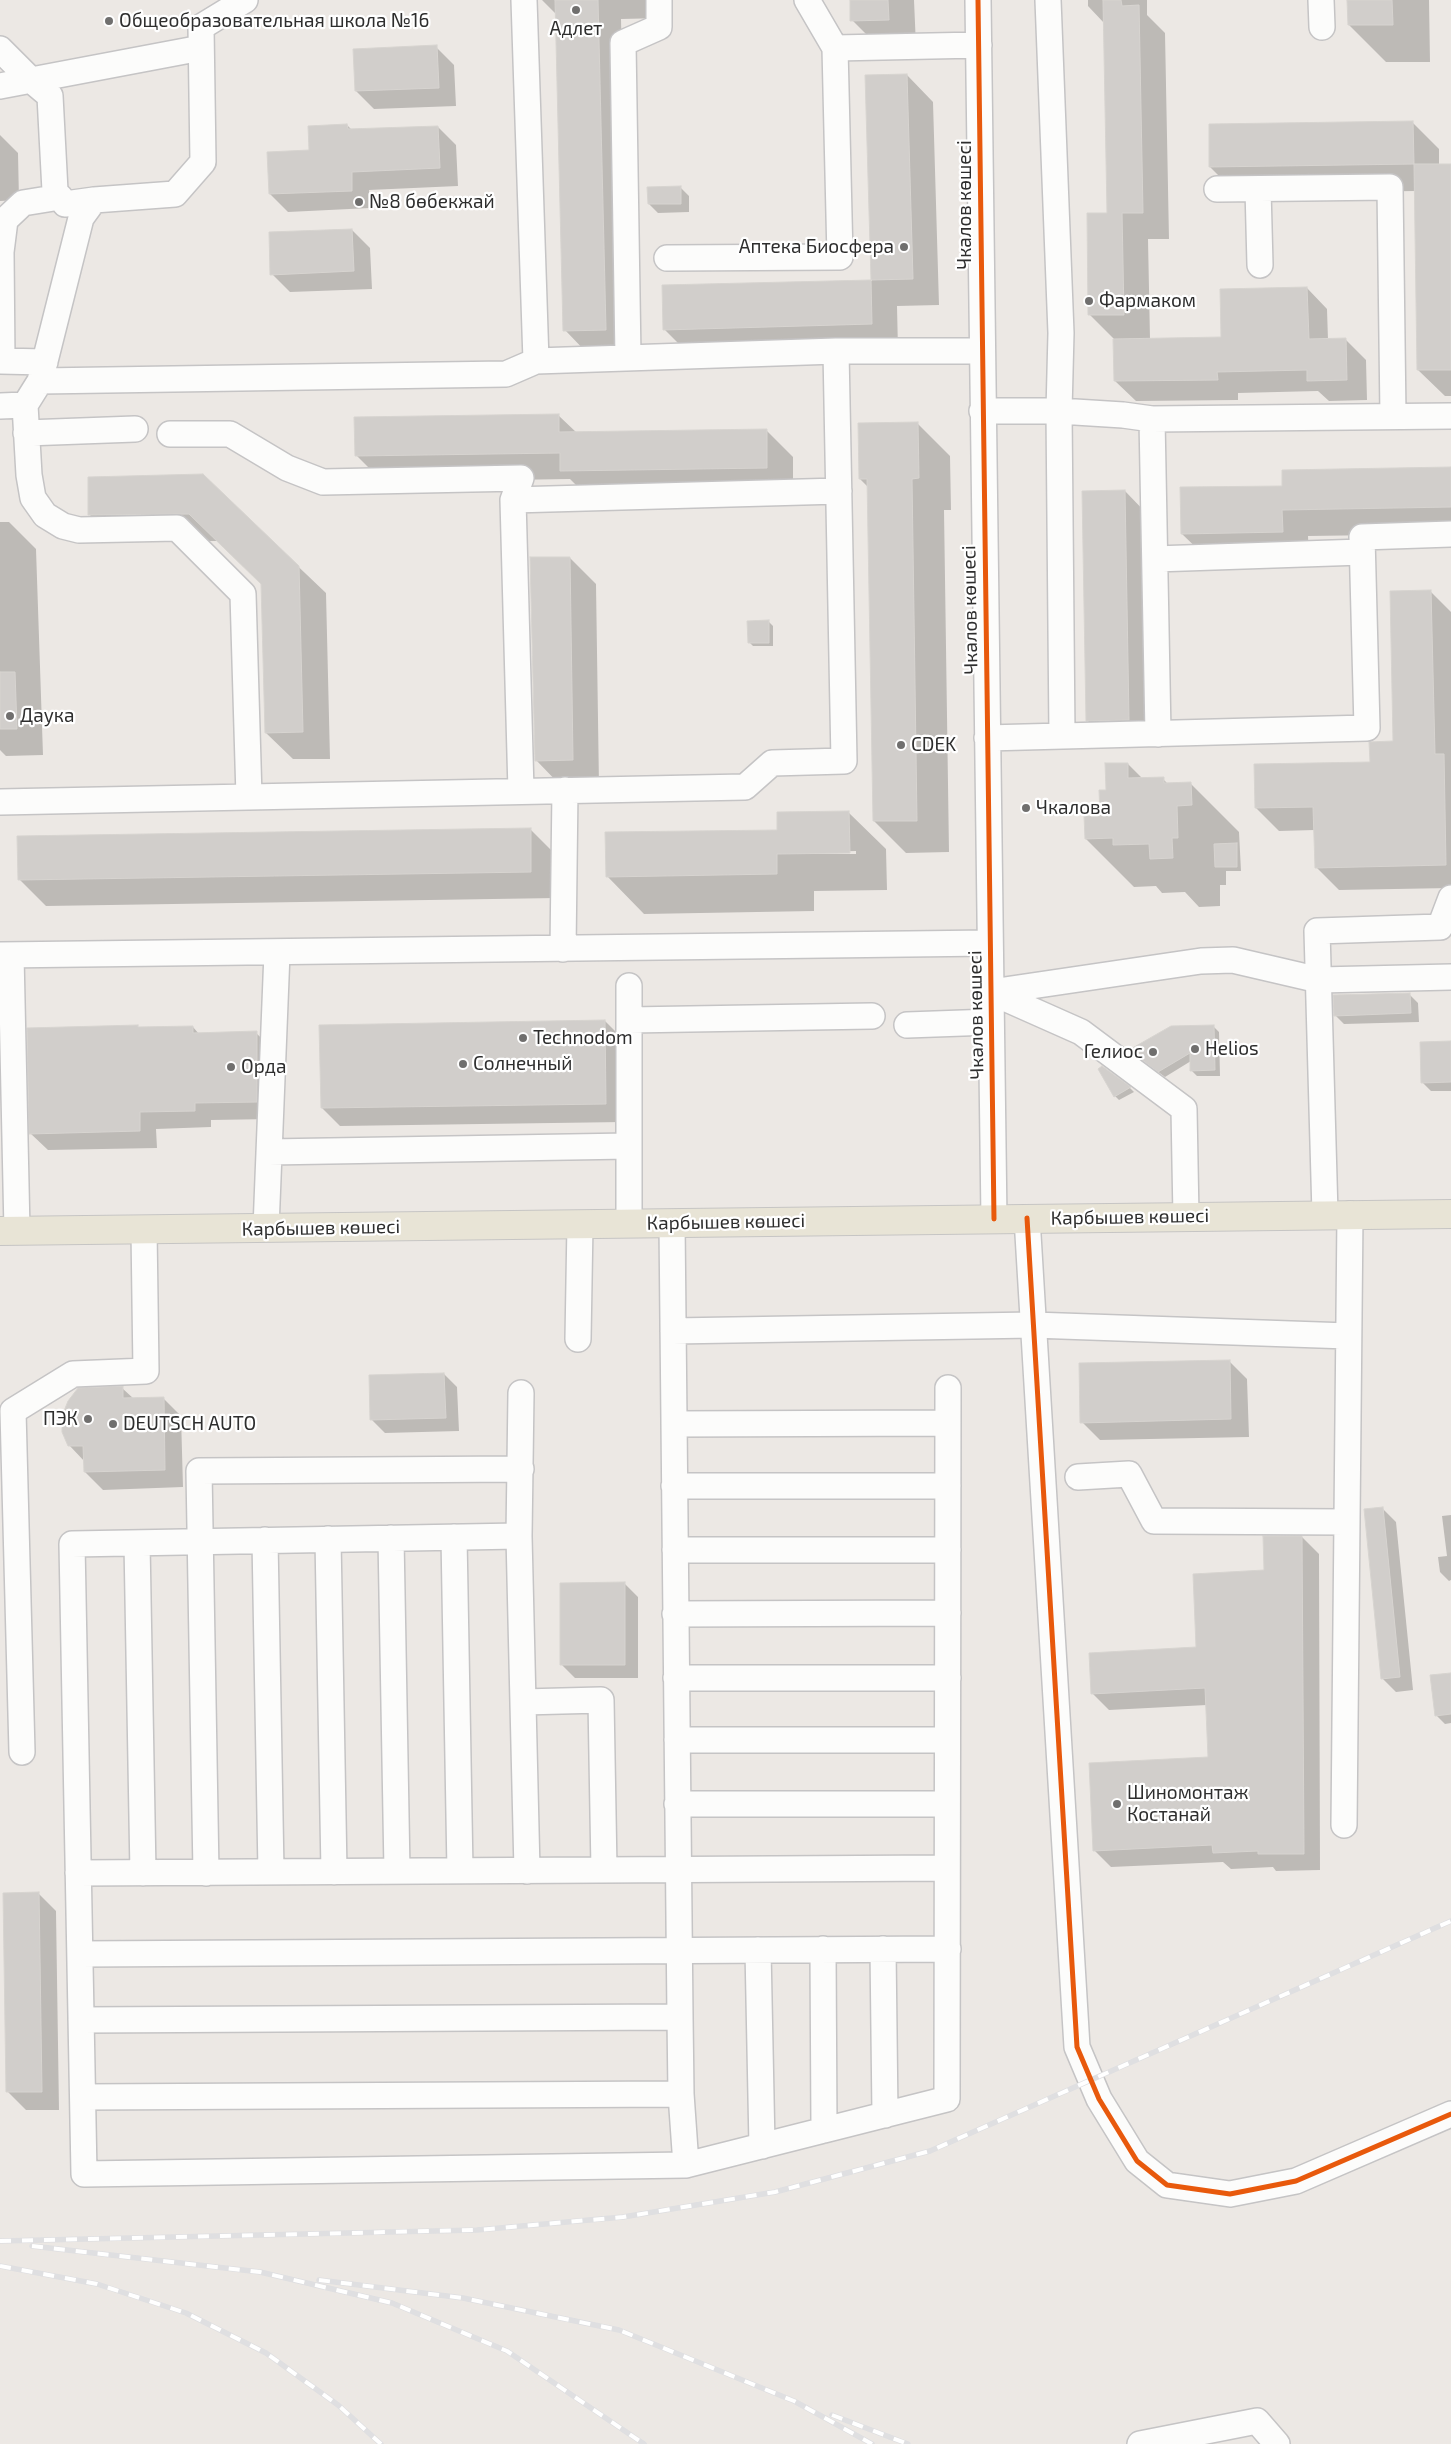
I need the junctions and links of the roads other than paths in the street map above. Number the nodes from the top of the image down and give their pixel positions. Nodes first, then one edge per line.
1 (245, 0) edge
2 (524, 0) edge
3 (659, 0) edge
4 (807, 0) edge
5 (978, 0) edge
6 (1048, 0) edge
7 (1321, 0) edge
8 (1322, 27) dead end
9 (979, 45) junction
10 (201, 48) junction
11 (835, 48) junction
12 (0, 49) edge
13 (31, 80) junction
14 (0, 86) edge
15 (1217, 189) dead end
16 (1258, 189) junction
17 (60, 197) junction
18 (94, 200) junction
19 (667, 258) dead end
20 (1260, 264) dead end
21 (836, 351) junction
22 (981, 351) junction
23 (628, 358) junction
24 (1, 361) edge
25 (536, 361) junction
26 (42, 371) junction
27 (25, 405) junction
28 (0, 406) edge
29 (982, 410) junction
30 (1059, 411) junction
31 (1393, 416) junction
32 (1451, 416) edge
33 (1152, 419) junction
34 (135, 429) dead end
35 (26, 433) junction
36 (170, 434) dead end
37 (839, 491) junction
38 (513, 500) junction
39 (1451, 534) edge
40 (1362, 552) junction
41 (1155, 558) junction
42 (1158, 734) junction
43 (1062, 736) junction
44 (987, 738) junction
45 (565, 790) junction
46 (521, 791) junction
47 (249, 797) junction
48 (0, 802) edge
49 (1451, 898) edge
50 (990, 943) junction
51 (563, 950) junction
52 (277, 953) junction
53 (6, 955) edge
54 (1451, 976) edge
55 (1318, 980) junction
56 (629, 986) dead end
57 (991, 992) junction
58 (872, 1016) dead end
59 (629, 1020) junction
60 (991, 1022) junction
61 (907, 1025) dead end
62 (629, 1146) junction
63 (269, 1152) junction
64 (1337, 1214) junction
65 (1451, 1214) edge
66 (1186, 1217) junction
67 (1027, 1218) junction
68 (994, 1219) junction
69 (629, 1223) junction
70 (672, 1223) junction
71 (580, 1224) junction
72 (266, 1228) junction
73 (144, 1230) junction
74 (9, 1231) edge
75 (1033, 1325) junction
76 (673, 1331) junction
77 (1348, 1336) junction
78 (578, 1339) dead end
79 (948, 1388) dead end
80 (521, 1393) dead end
81 (7, 1411) edge
82 (948, 1423) junction
83 (674, 1424) junction
84 (521, 1469) junction
85 (1078, 1477) dead end
86 (674, 1486) junction
87 (948, 1486) junction
88 (1346, 1522) junction
89 (519, 1536) junction
90 (454, 1537) junction
91 (391, 1538) junction
92 (328, 1539) junction
93 (265, 1540) junction
94 (200, 1541) junction
95 (137, 1542) junction
96 (675, 1550) junction
97 (948, 1550) junction
98 (948, 1613) junction
99 (675, 1614) junction
100 (676, 1678) junction
101 (948, 1678) junction
102 (523, 1702) junction
103 (677, 1740) junction
104 (947, 1740) junction
105 (22, 1752) dead end
106 (677, 1804) junction
107 (947, 1804) junction
108 (1344, 1826) dead end
109 (947, 1868) junction
110 (604, 1870) junction
111 (678, 1870) junction
112 (460, 1871) junction
113 (527, 1871) junction
114 (271, 1872) junction
115 (334, 1872) junction
116 (397, 1872) junction
117 (78, 1873) junction
118 (143, 1873) junction
119 (206, 1873) junction
120 (824, 1949) junction
121 (883, 1949) junction
122 (948, 1949) junction
123 (679, 1950) junction
124 (758, 1950) junction
125 (80, 1954) junction
126 (680, 2017) junction
127 (81, 2020) junction
128 (681, 2094) junction
129 (83, 2097) junction
130 (1451, 2114) edge
131 (885, 2115) junction
132 (824, 2130) junction
133 (762, 2146) junction
134 (686, 2165) junction
135 (1140, 2444) edge
136 (1277, 2444) edge

1 - 10 street
2 - 25 street
3 - 23 street
4 - 11 street
5 - 9 street, Чкалов көшесі
6 - 30 street
7 - 8 street
9 - 11 street
9 - 22 street, Чкалов көшесі
10 - 13 street
10 - 18 street
11 - 19 street
12 - 13 street
13 - 14 street
13 - 17 street
15 - 16 street
16 - 20 street
16 - 31 street
17 - 18 street
17 - 24 street
18 - 26 street
21 - 22 street
21 - 23 street
21 - 37 street
22 - 29 street, Чкалов көшесі
23 - 25 street
24 - 26 street
25 - 26 street
26 - 27 street
27 - 28 street
27 - 35 street
29 - 30 street
29 - 44 street, Чкалов көшесі
30 - 33 street
30 - 43 street
31 - 32 street
31 - 33 street
33 - 41 street
34 - 35 street
35 - 47 street
36 - 38 street
37 - 38 street
37 - 45 street
38 - 46 street
39 - 40 street
40 - 41 street
40 - 42 street
41 - 42 street
42 - 43 street
43 - 44 street
44 - 50 street, Чкалов көшесі
45 - 46 street
45 - 51 street
46 - 47 street
47 - 48 street
49 - 55 street
50 - 51 street
50 - 57 street, Чкалов көшесі
51 - 52 street
52 - 53 street
52 - 63 street
53 - 74 street
54 - 55 street
55 - 57 street
55 - 64 street
56 - 59 street
57 - 60 street, Чкалов көшесі
57 - 66 street
58 - 59 street
59 - 62 street
60 - 61 street
60 - 68 street, Чкалов көшесі
62 - 63 street
62 - 69 street
63 - 72 street
64 - 65 main road, Карбышев көшесі
64 - 66 main road, Карбышев көшесі
64 - 77 street
66 - 67 main road, Карбышев көшесі
67 - 68 main road, Карбышев көшесі
67 - 75 street
68 - 70 main road, Карбышев көшесі
69 - 70 main road, Карбышев көшесі
69 - 71 main road, Карбышев көшесі
70 - 76 street
71 - 72 main road, Карбышев көшесі
71 - 78 street
72 - 73 main road, Карбышев көшесі
73 - 74 main road, Карбышев көшесі
73 - 81 street
75 - 76 street
75 - 77 street
75 - 130 street
76 - 83 street
77 - 88 street
79 - 82 street
80 - 84 street
81 - 105 street
82 - 83 street
82 - 87 street
83 - 86 street
84 - 89 street
84 - 94 street
85 - 88 street
86 - 87 street
86 - 96 street
87 - 97 street
88 - 108 street
89 - 90 street
89 - 102 street
90 - 91 street
90 - 112 street
91 - 92 street
91 - 116 street
92 - 93 street
92 - 115 street
93 - 94 street
93 - 114 street
94 - 95 street
94 - 119 street
95 - 117 street
95 - 118 street
96 - 97 street
96 - 99 street
97 - 98 street
98 - 99 street
98 - 101 street
99 - 100 street
100 - 101 street
100 - 103 street
101 - 104 street
102 - 110 street
102 - 113 street
103 - 104 street
103 - 106 street
104 - 107 street
106 - 107 street
106 - 111 street
107 - 109 street
109 - 111 street
109 - 122 street
110 - 111 street
110 - 113 street
111 - 123 street
112 - 113 street
112 - 116 street
114 - 115 street
114 - 119 street
115 - 116 street
117 - 118 street
117 - 125 street
118 - 119 street
120 - 121 street
120 - 124 street
120 - 132 street
121 - 122 street
121 - 131 street
122 - 131 street
123 - 124 street
123 - 125 street
123 - 126 street
124 - 133 street
125 - 127 street
126 - 127 street
126 - 128 street
127 - 129 street
128 - 129 street
128 - 134 street
129 - 134 street
131 - 132 street
132 - 133 street
133 - 134 street
135 - 136 street

